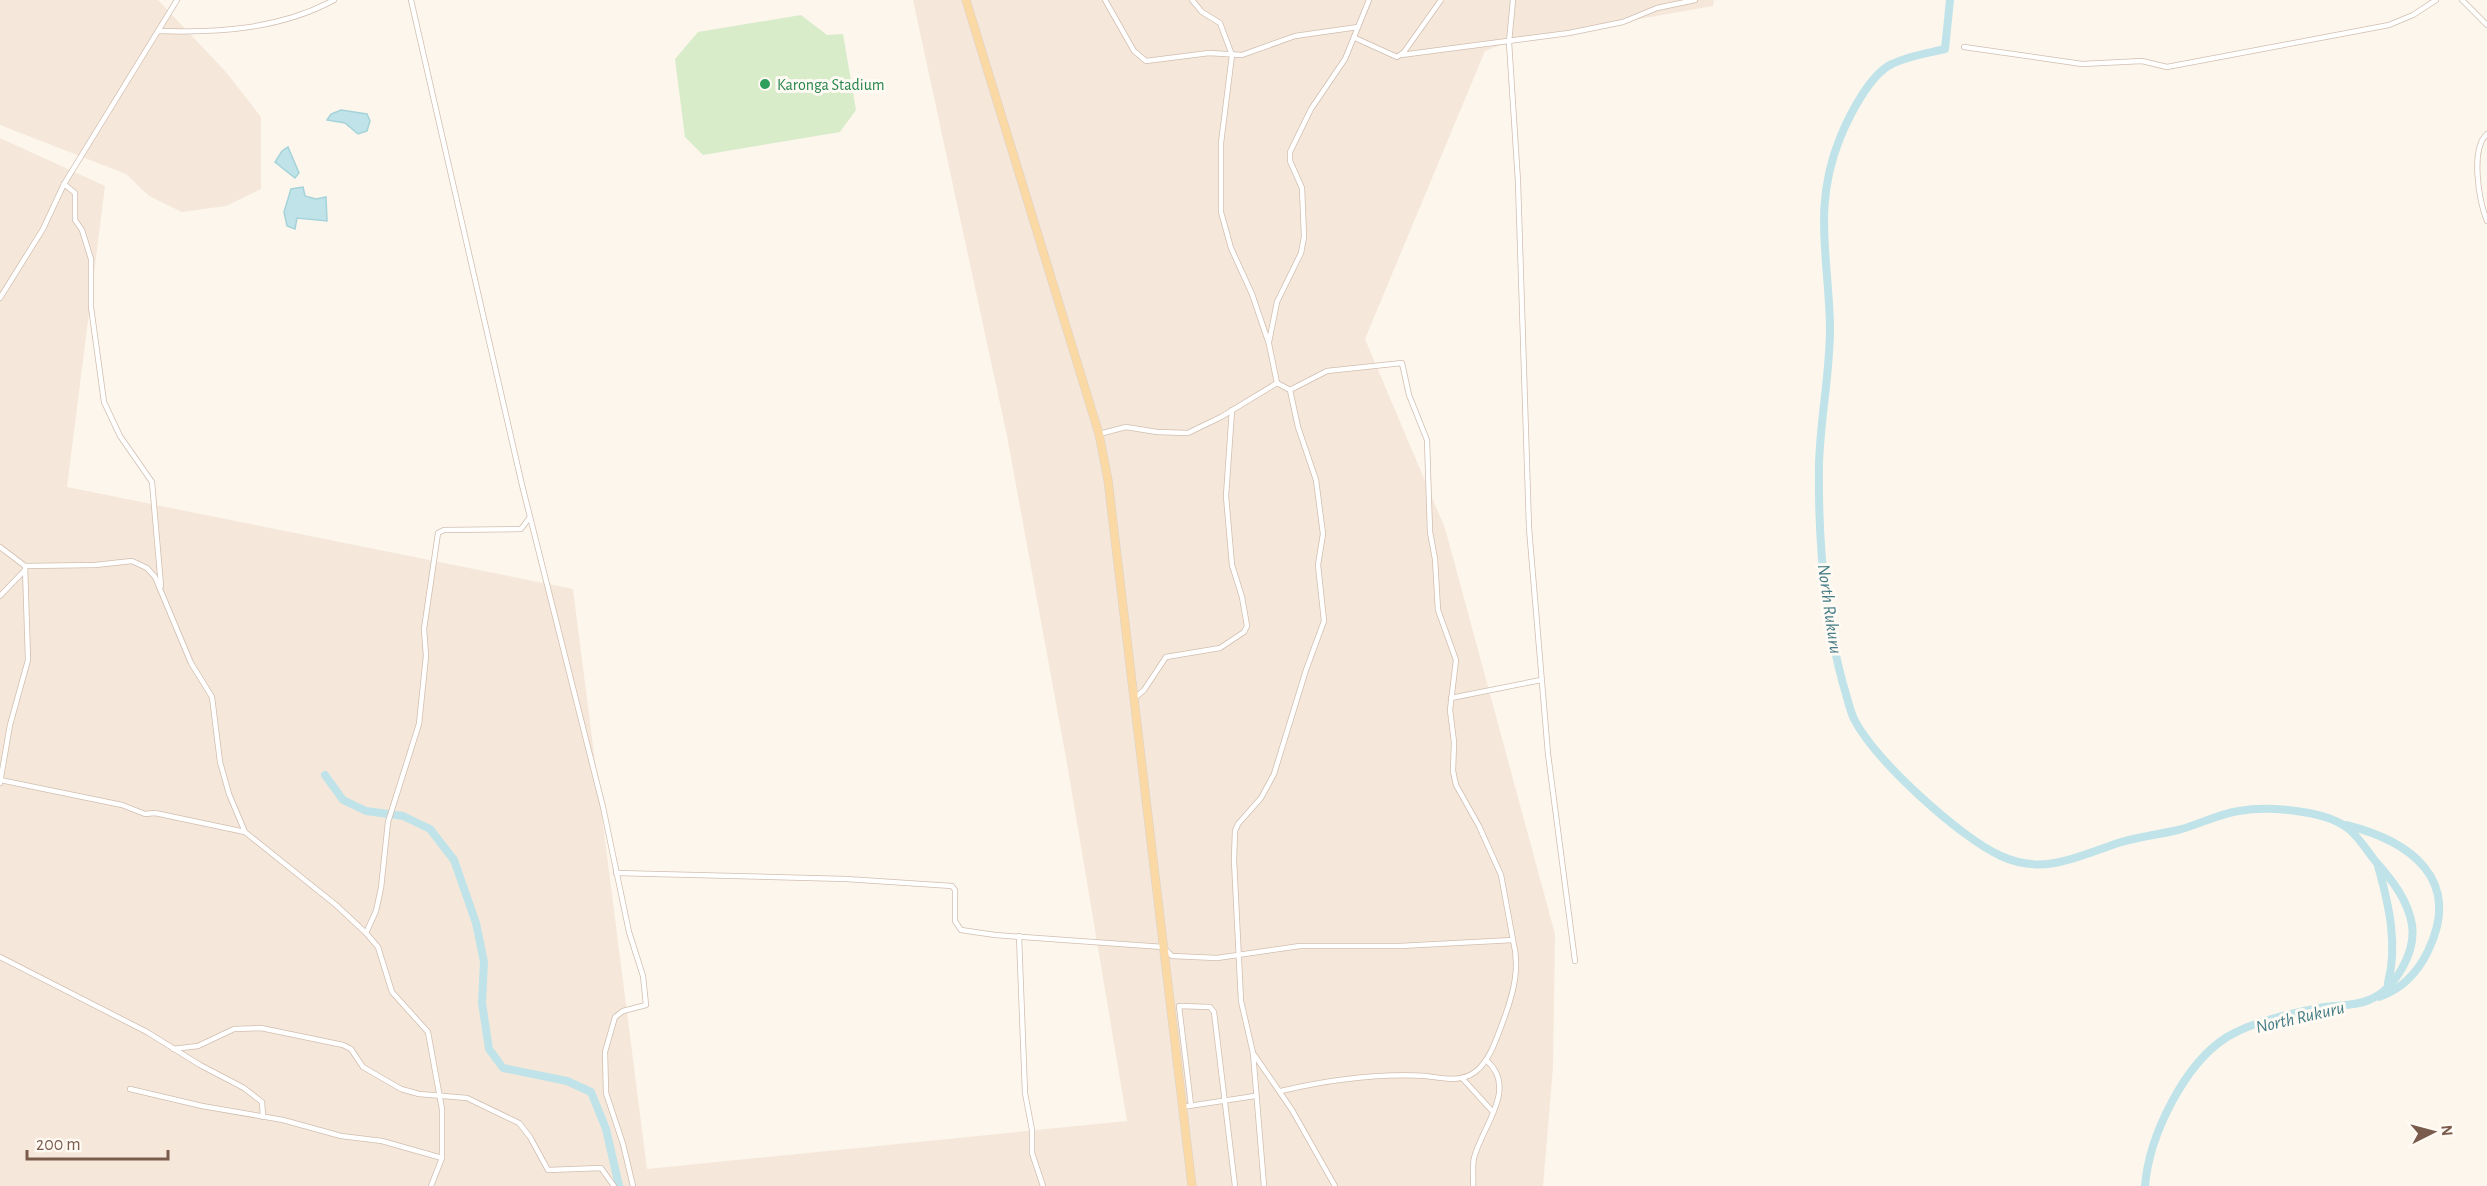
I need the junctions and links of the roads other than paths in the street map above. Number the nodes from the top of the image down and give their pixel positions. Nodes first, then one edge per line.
1 (177, 0) edge
2 (334, 0) edge
3 (411, 0) edge
4 (966, 0) edge
5 (1105, 0) edge
6 (1192, 0) edge
7 (1369, 0) edge
8 (1441, 0) edge
9 (1513, 0) edge
10 (1695, 0) edge
11 (2436, 0) edge
12 (2463, 0) edge
13 (2487, 25) edge
14 (1358, 27) junction
15 (159, 31) junction
16 (1355, 38) junction
17 (1509, 42) junction
18 (1964, 47) dead end
19 (1232, 55) junction
20 (1401, 55) junction
21 (2487, 134) edge
22 (64, 184) junction
23 (2487, 220) edge
24 (0, 298) edge
25 (1269, 344) junction
26 (1278, 383) junction
27 (1290, 390) junction
28 (1232, 410) junction
29 (1099, 434) junction
30 (530, 517) junction
31 (0, 547) edge
32 (25, 568) junction
33 (161, 592) junction
34 (0, 596) edge
35 (1541, 680) junction
36 (1135, 698) junction
37 (1451, 698) junction
38 (0, 781) edge
39 (245, 832) junction
40 (616, 873) junction
41 (366, 933) junction
42 (1019, 936) junction
43 (1513, 940) junction
44 (1163, 947) junction
45 (1240, 955) junction
46 (0, 957) edge
47 (1575, 961) dead end
48 (173, 1049) junction
49 (1253, 1053) junction
50 (1486, 1060) junction
51 (1462, 1078) junction
52 (130, 1089) dead end
53 (1281, 1091) junction
54 (440, 1095) junction
55 (1255, 1096) junction
56 (1223, 1100) junction
57 (1186, 1106) junction
58 (1492, 1112) junction
59 (263, 1117) junction
60 (442, 1158) junction
61 (430, 1186) edge
62 (614, 1186) edge
63 (633, 1186) edge
64 (1043, 1186) edge
65 (1191, 1186) edge
66 (1235, 1186) edge
67 (1264, 1186) edge
68 (1335, 1186) edge
69 (1473, 1186) edge

1 - 15 street
2 - 15 street
3 - 30 street
4 - 29 main road
5 - 19 street
6 - 19 street
7 - 14 street
8 - 20 street
9 - 17 street
10 - 17 street
11 - 18 street
12 - 13 street
14 - 16 street
14 - 19 street
15 - 22 street
16 - 20 street
16 - 25 street
17 - 20 street
17 - 35 street
19 - 25 street
21 - 23 street
22 - 24 street
22 - 33 street
25 - 26 street
26 - 27 street
26 - 28 street
27 - 37 street
27 - 45 street
28 - 29 street
28 - 36 street
29 - 36 main road
30 - 40 street
30 - 41 street
31 - 32 street
32 - 33 street
32 - 34 street
32 - 38 street
33 - 39 street
35 - 37 street
35 - 47 street
36 - 44 main road
37 - 43 street
38 - 39 street
39 - 41 street
40 - 42 street
40 - 63 street
41 - 54 street
42 - 44 street
42 - 64 street
43 - 45 street
43 - 50 street
44 - 45 street
44 - 57 main road
45 - 49 street
46 - 48 street
48 - 54 street
48 - 59 street
49 - 53 street
49 - 55 street
50 - 51 street
50 - 58 street
51 - 53 street
51 - 58 street
52 - 59 street
53 - 68 street
54 - 60 street
54 - 62 street
55 - 56 street
55 - 67 street
56 - 57 street
56 - 57 street
56 - 66 street
57 - 65 main road
58 - 69 street
59 - 60 street
60 - 61 street

